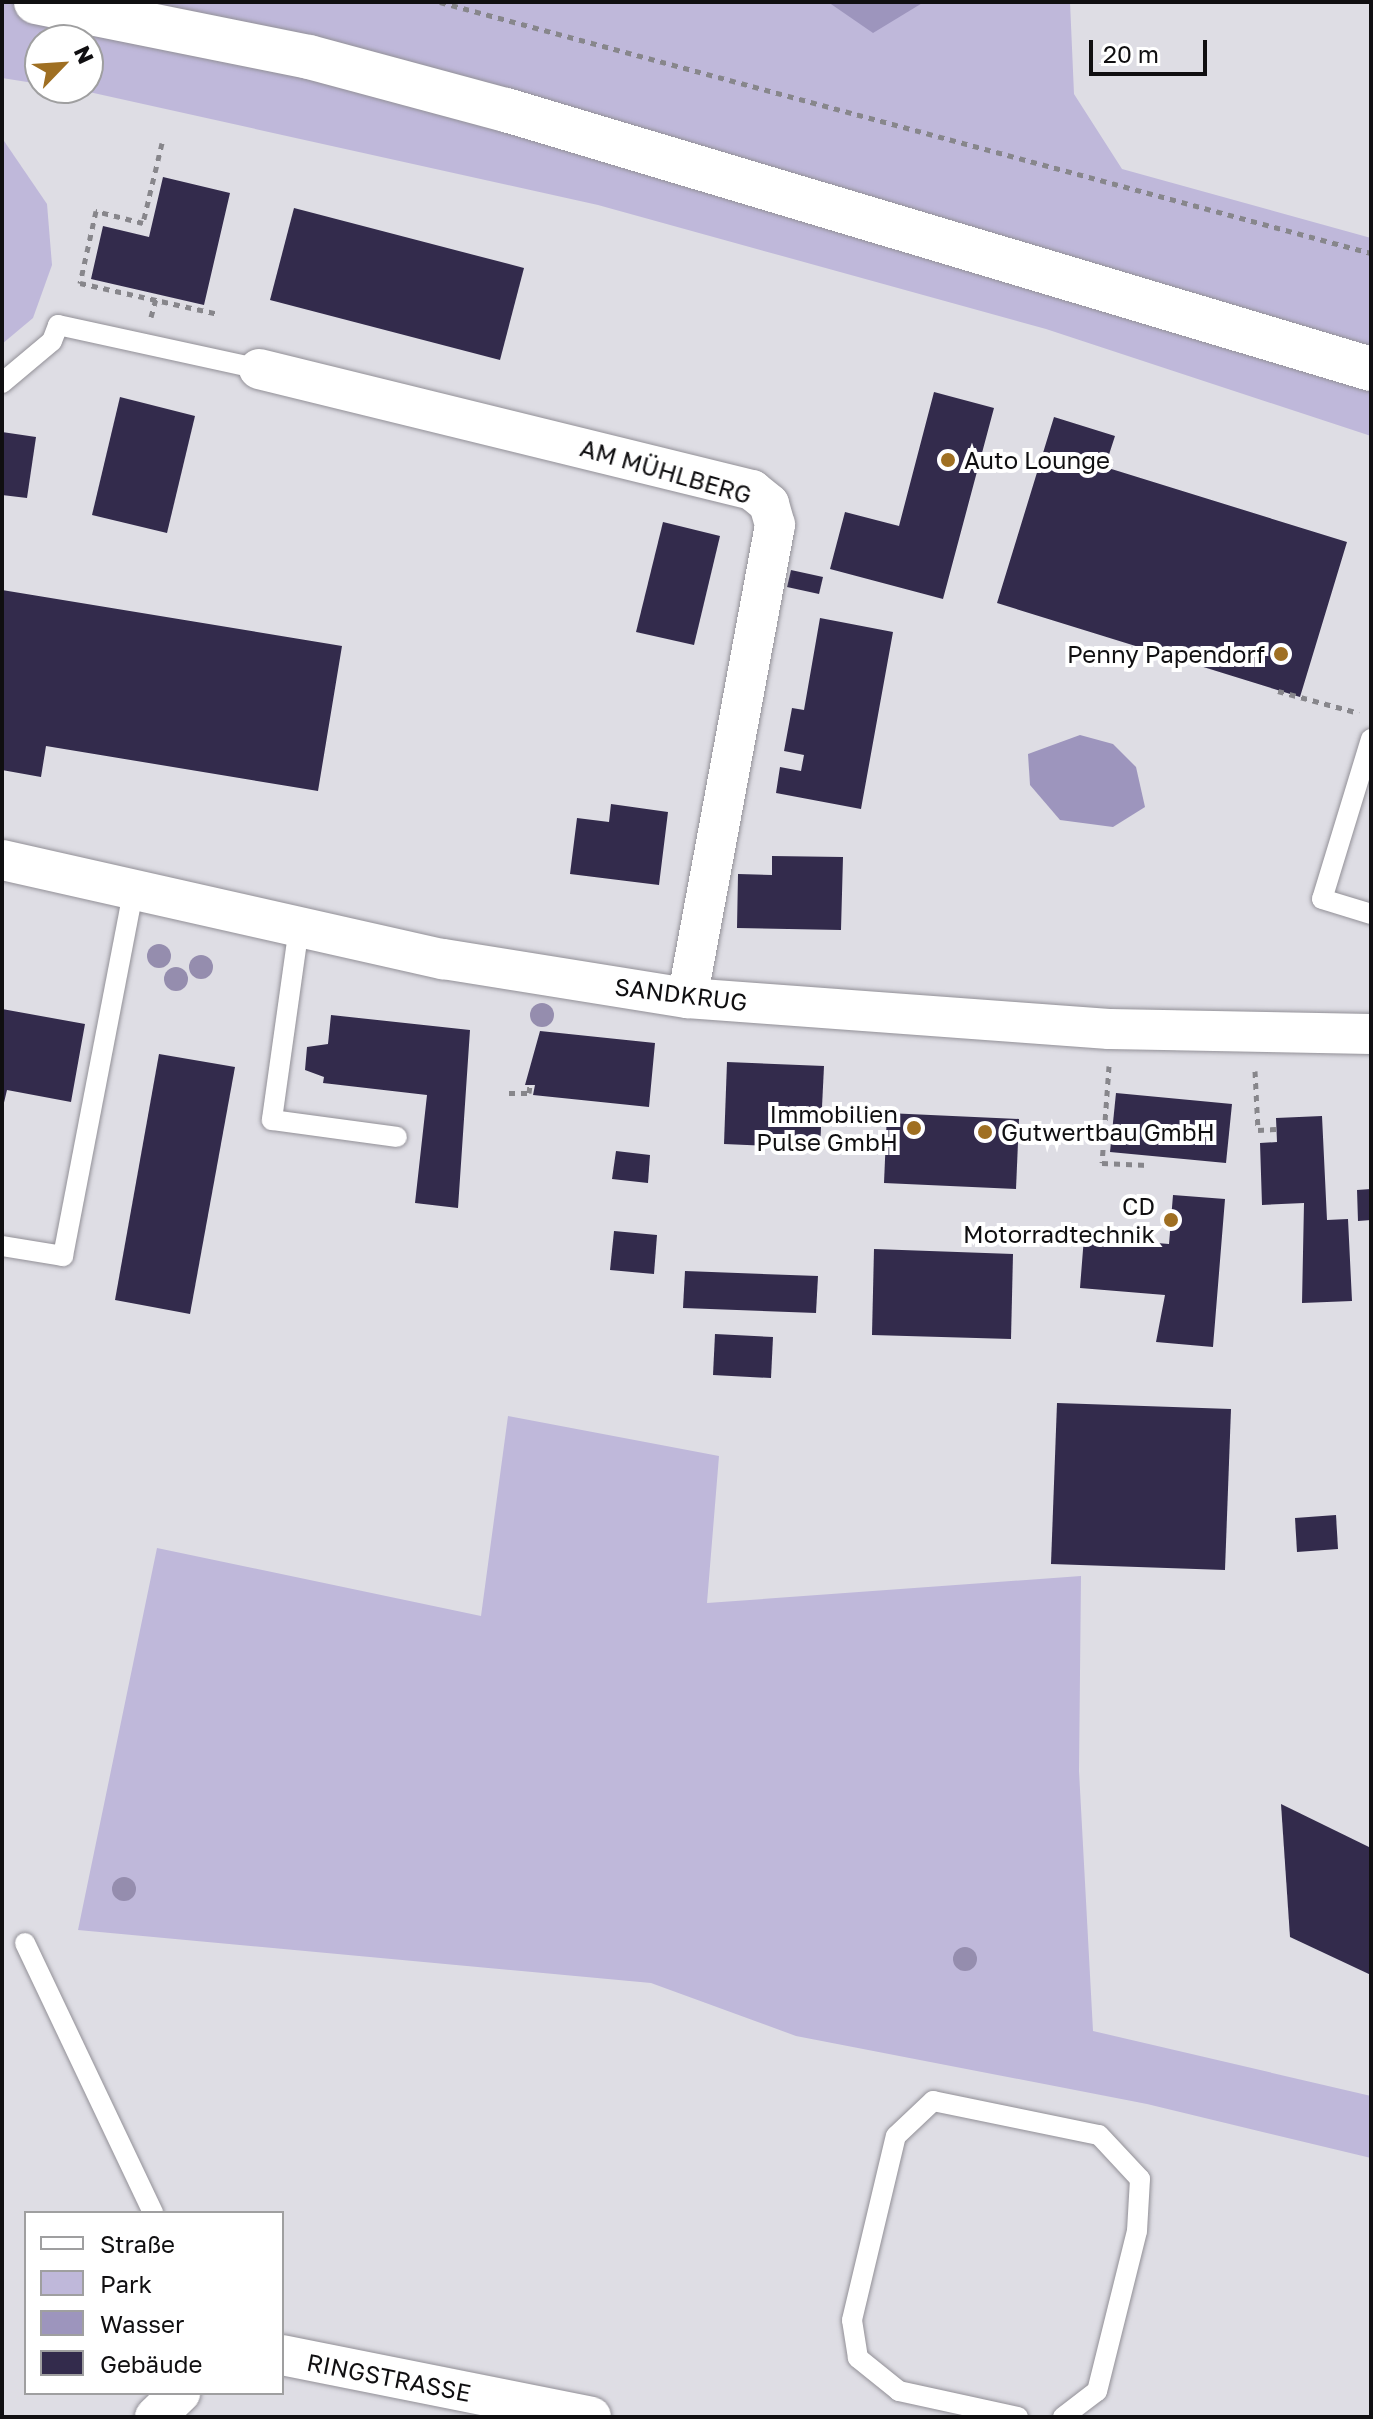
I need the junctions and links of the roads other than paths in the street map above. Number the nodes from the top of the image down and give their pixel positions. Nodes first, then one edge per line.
1 (36, 2) edge
2 (259, 369) joint
3 (1371, 369) edge
4 (2, 383) edge
5 (1371, 739) edge
6 (2, 860) edge
7 (133, 892) junction
8 (1371, 914) edge
9 (299, 927) junction
10 (687, 998) junction
11 (1371, 1034) edge
12 (397, 1137) dead end
13 (2, 1246) edge
14 (25, 1943) dead end
15 (152, 2211) edge
16 (284, 2355) edge
17 (178, 2395) edge
18 (155, 2417) edge
19 (591, 2417) edge
20 (1018, 2417) edge
21 (1063, 2417) edge

1 - 3 main road
2 - 4 lane
2 - 10 street, AM MÜHLBERG
5 - 8 lane
6 - 7 street, SANDKRUG
7 - 9 street, SANDKRUG
7 - 13 lane
9 - 10 street, SANDKRUG
9 - 12 lane
10 - 11 street, SANDKRUG
14 - 15 lane
16 - 19 street, RINGSTRASSE
17 - 18 street
20 - 21 lane

